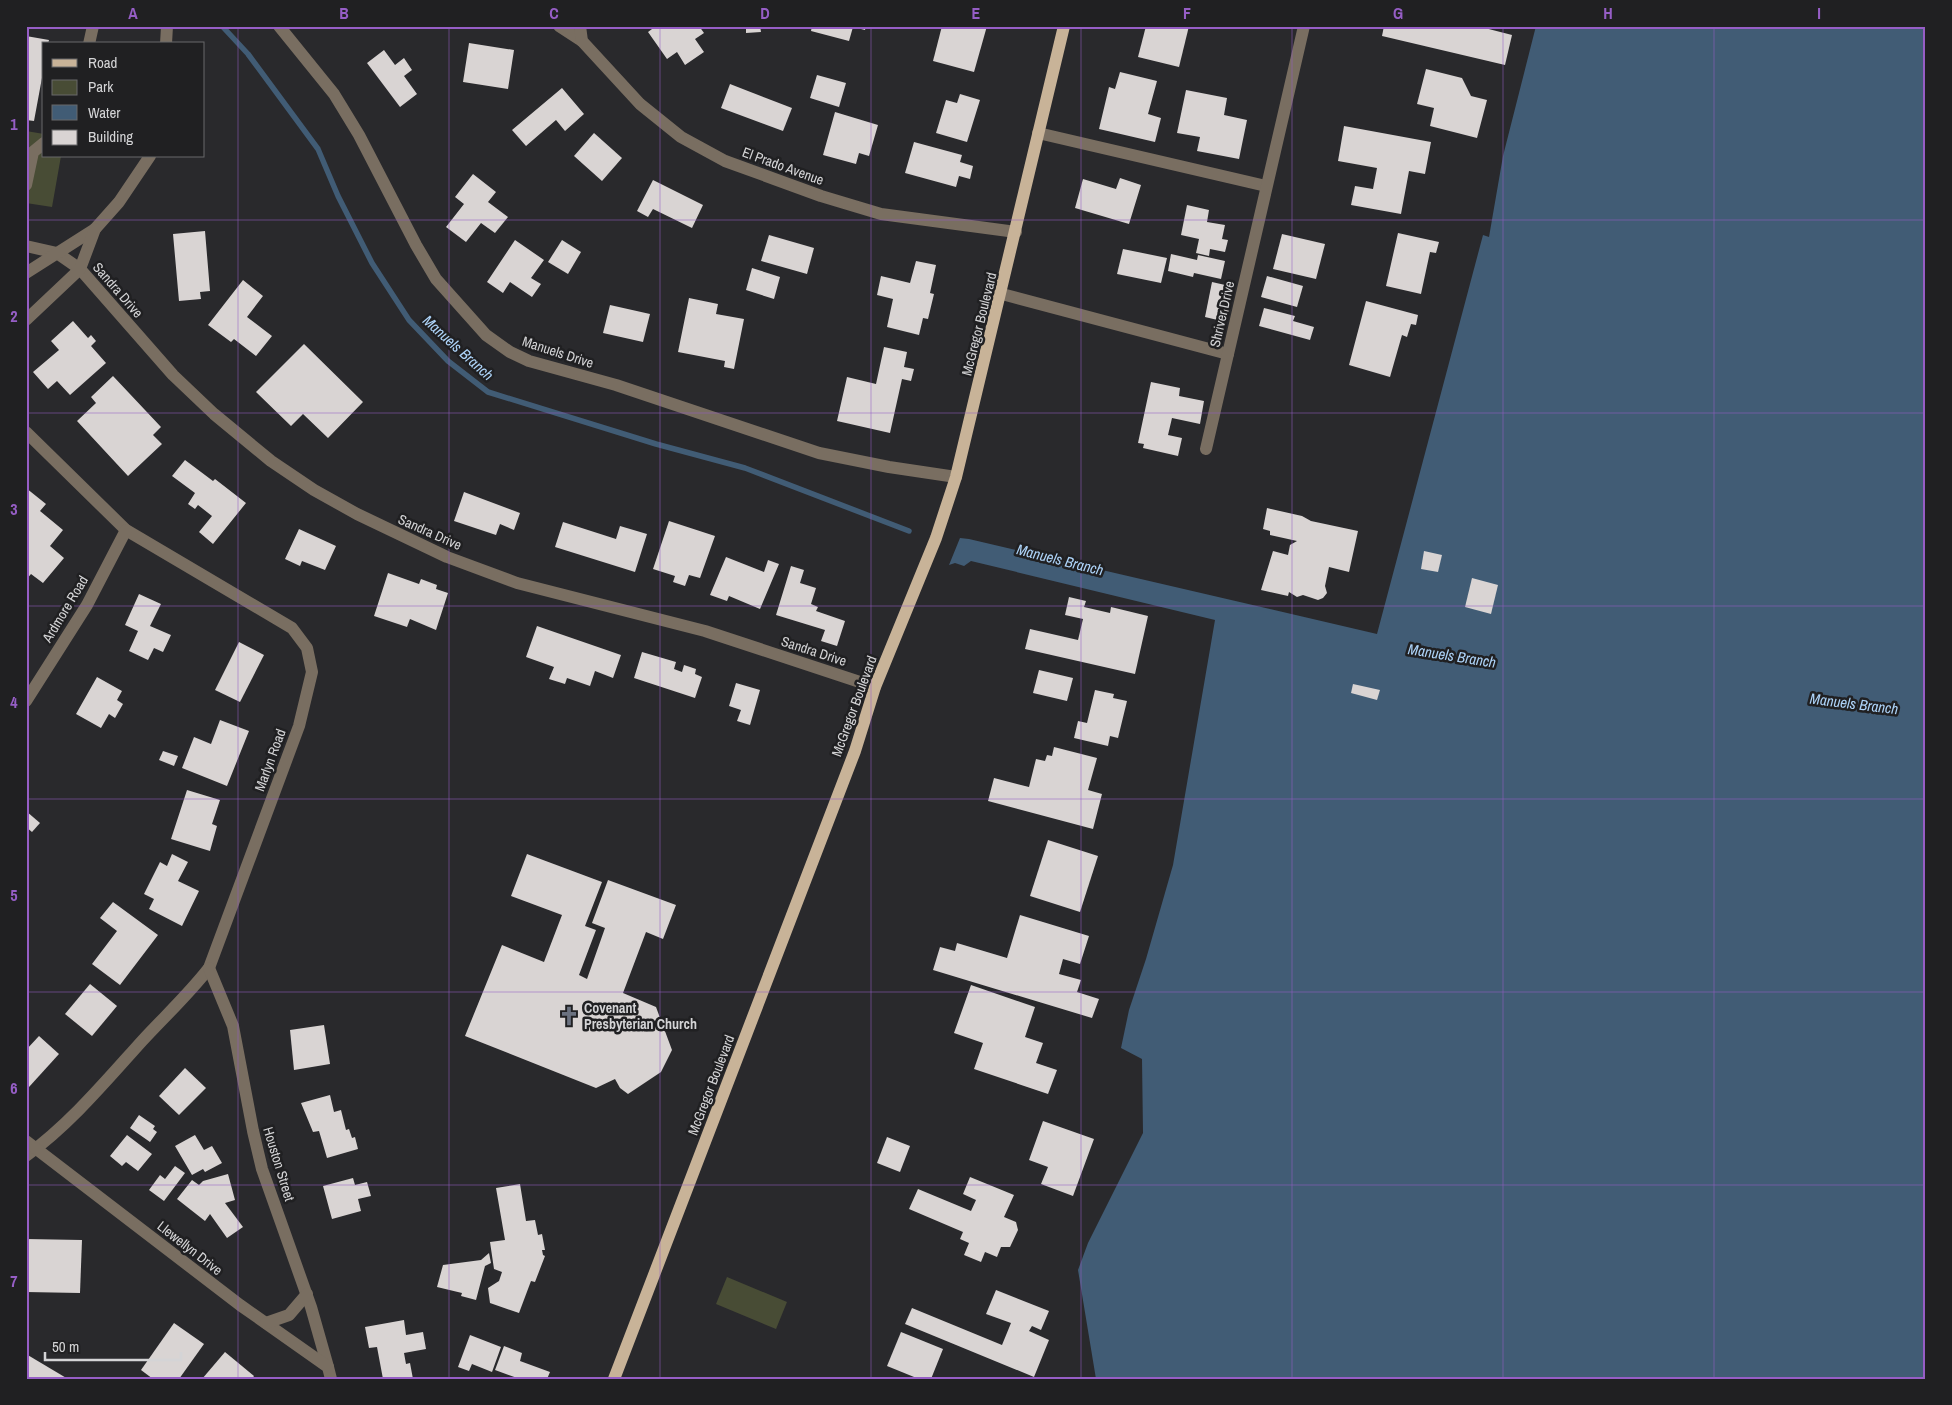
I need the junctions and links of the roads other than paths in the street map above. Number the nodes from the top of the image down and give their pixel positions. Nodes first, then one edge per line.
1 (93, 26) edge
2 (166, 26) edge
3 (279, 26) edge
4 (559, 26) edge
5 (580, 26) edge
6 (1064, 26) edge
7 (1304, 26) edge
8 (582, 41) junction
9 (89, 42) edge
10 (166, 42) edge
11 (1038, 133) junction
12 (42, 145) edge
13 (149, 158) edge
14 (26, 185) edge
15 (1266, 186) junction
16 (95, 229) junction
17 (1016, 232) junction
18 (26, 246) edge
19 (57, 253) junction
20 (80, 269) junction
21 (26, 273) edge
22 (1002, 294) junction
23 (26, 320) edge
24 (1228, 354) junction
25 (26, 432) edge
26 (1206, 449) dead end
27 (956, 477) junction
28 (126, 530) junction
29 (875, 687) junction
30 (26, 701) edge
31 (209, 968) junction
32 (29, 1149) edge
33 (307, 1294) junction
34 (266, 1323) junction
35 (330, 1373) edge
36 (614, 1379) edge

1 - 9 street
2 - 10 street
3 - 27 street, Manuels Drive
4 - 8 street, El Prado Avenue
5 - 8 street
6 - 11 main road, McGregor Boulevard
7 - 15 street, Shriver Drive
8 - 17 street, El Prado Avenue
11 - 15 street
11 - 17 main road, McGregor Boulevard
12 - 14 street
13 - 16 street
15 - 24 street, Shriver Drive
16 - 19 street
16 - 20 street
17 - 22 main road, McGregor Boulevard
18 - 19 street
19 - 20 street, Sandra Drive
19 - 21 street
20 - 23 street
20 - 29 street, Sandra Drive
22 - 24 street
22 - 27 main road, McGregor Boulevard
24 - 26 street, Shriver Drive
25 - 28 street, Marlyn Road
27 - 29 main road, McGregor Boulevard
28 - 30 street, Ardmore Road
28 - 31 street, Marlyn Road
29 - 36 main road, McGregor Boulevard
31 - 32 street, Marlyn Road
31 - 33 street, Houston Street
32 - 34 street, Llewellyn Drive
33 - 34 street
33 - 35 street, Houston Street
34 - 35 street, Llewellyn Drive

